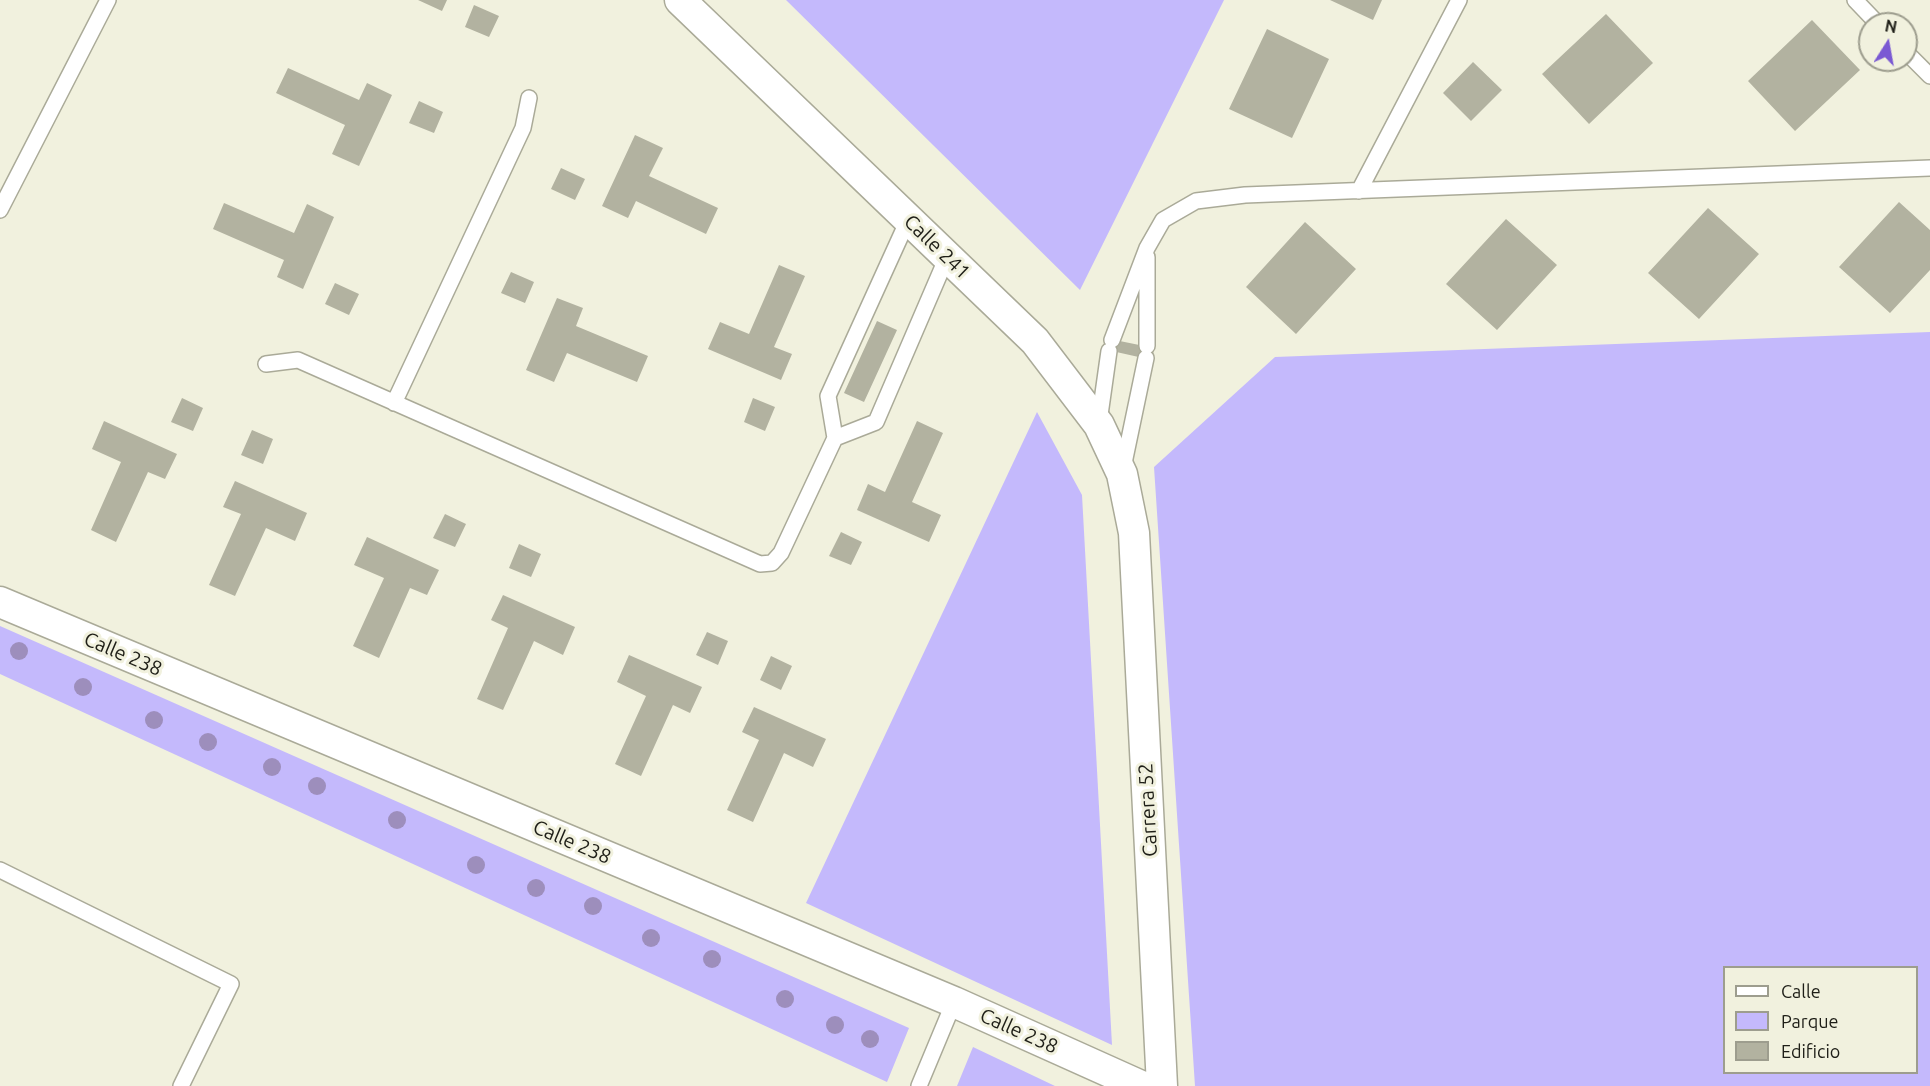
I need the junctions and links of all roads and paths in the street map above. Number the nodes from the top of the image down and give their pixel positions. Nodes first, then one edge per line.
1 (108, 0) edge
2 (680, 0) edge
3 (1459, 0) edge
4 (1855, 0) edge
5 (1866, 12) edge
6 (1918, 64) edge
7 (1930, 76) edge
8 (529, 98) dead end
9 (1930, 168) edge
10 (1359, 190) junction
11 (0, 210) edge
12 (908, 220) junction
13 (1147, 248) junction
14 (947, 257) junction
15 (266, 364) dead end
16 (394, 403) junction
17 (1099, 425) junction
18 (835, 438) junction
19 (1122, 474) junction
20 (1134, 533) joint
21 (0, 602) edge
22 (0, 870) edge
23 (954, 1002) junction
24 (181, 1086) edge
25 (919, 1086) edge
26 (1141, 1086) edge
27 (1162, 1086) edge

1 - 11 lane
2 - 12 street, Calle 241
3 - 10 lane
4 - 5 lane
6 - 7 lane
8 - 16 lane
9 - 10 lane
10 - 13 lane
12 - 14 street, Calle 241
12 - 18 lane
13 - 17 lane
13 - 19 lane
14 - 17 street, Calle 241
14 - 18 lane
15 - 16 lane
16 - 18 lane
17 - 19 street, Calle 241
19 - 20 street, Calle 241
20 - 27 street, Carrera 52
21 - 23 street, Calle 238
22 - 24 lane
23 - 25 lane
23 - 26 street, Calle 238

